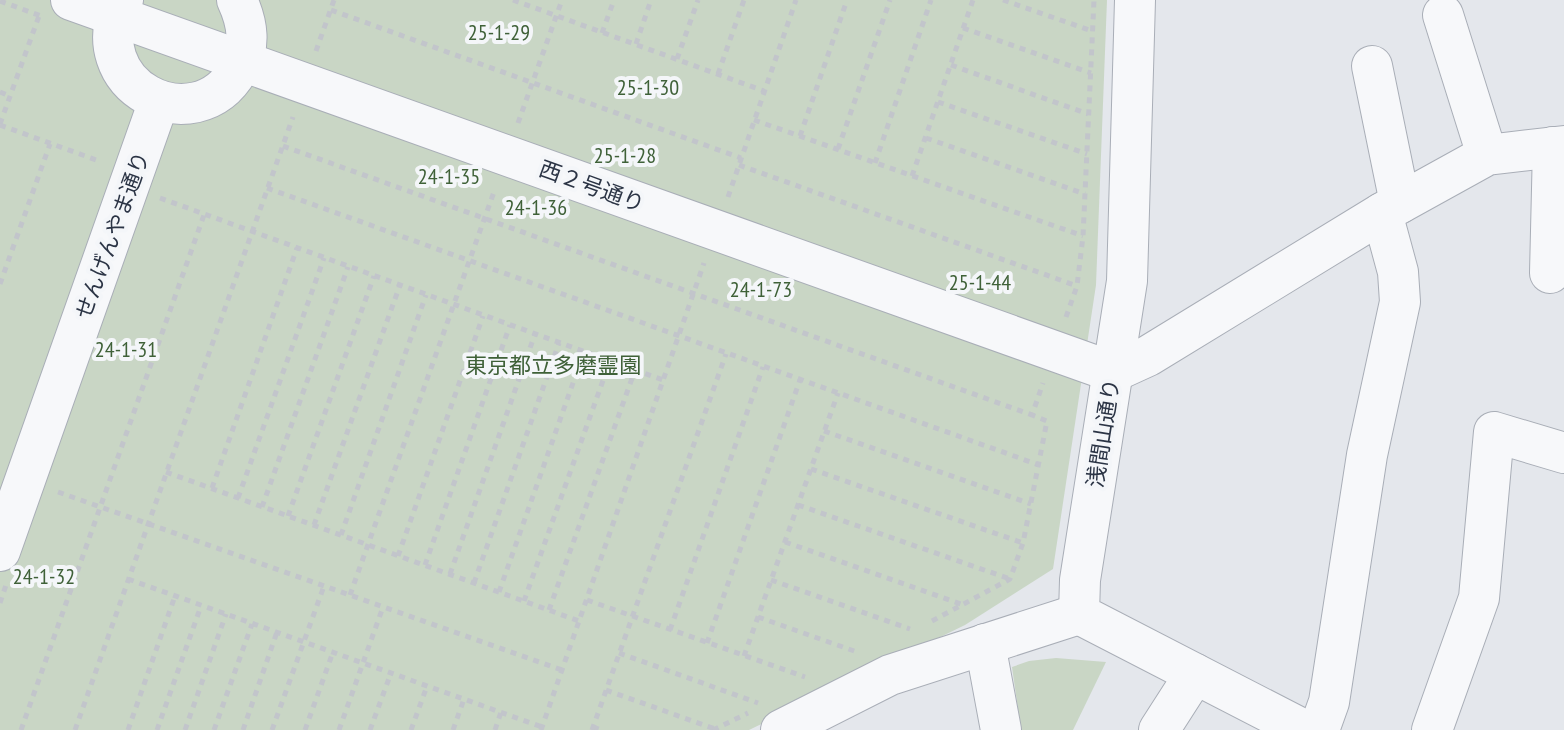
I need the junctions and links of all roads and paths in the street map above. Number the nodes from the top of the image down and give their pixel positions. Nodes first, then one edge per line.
1 (237, 0) edge
2 (334, 0) edge
3 (513, 0) edge
4 (562, 0) edge
5 (614, 0) edge
6 (651, 0) edge
7 (698, 0) edge
8 (744, 0) edge
9 (796, 0) edge
10 (847, 0) edge
11 (890, 0) edge
12 (931, 0) edge
13 (973, 0) edge
14 (1003, 0) edge
15 (1094, 0) edge
16 (1135, 0) edge
17 (0, 1) edge
18 (119, 8) edge
19 (331, 10) junction
20 (55, 12) edge
21 (1443, 15) dead end
22 (557, 16) junction
23 (963, 28) junction
24 (1092, 31) junction
25 (602, 33) junction
26 (636, 44) junction
27 (677, 59) junction
28 (243, 61) junction
29 (951, 65) junction
30 (1372, 66) dead end
31 (1091, 73) junction
32 (718, 74) junction
33 (533, 82) junction
34 (305, 83) junction
35 (764, 91) junction
36 (0, 92) edge
37 (10, 96) junction
38 (159, 101) junction
39 (938, 102) junction
40 (1088, 114) junction
41 (754, 120) junction
42 (0, 125) edge
43 (800, 136) junction
44 (926, 138) junction
45 (50, 144) junction
46 (283, 146) junction
47 (1558, 146) edge
48 (838, 149) junction
49 (1087, 154) junction
50 (507, 155) junction
51 (1487, 155) junction
52 (741, 158) junction
53 (875, 163) junction
54 (109, 165) dead end
55 (739, 165) junction
56 (912, 176) junction
57 (267, 188) junction
58 (1085, 194) junction
59 (154, 196) dead end
60 (1391, 208) junction
61 (204, 215) junction
62 (485, 218) junction
63 (716, 230) junction
64 (251, 232) junction
65 (1083, 236) junction
66 (297, 248) junction
67 (324, 257) junction
68 (470, 261) junction
69 (348, 266) junction
70 (1550, 273) dead end
71 (374, 276) junction
72 (0, 284) edge
73 (400, 285) junction
74 (1077, 286) junction
75 (694, 293) junction
76 (426, 294) junction
77 (454, 305) junction
78 (483, 316) junction
79 (510, 325) junction
80 (535, 334) junction
81 (679, 337) junction
82 (559, 343) junction
83 (1054, 351) junction
84 (584, 352) junction
85 (726, 354) junction
86 (610, 361) junction
87 (763, 367) junction
88 (635, 370) junction
89 (1113, 372) junction
90 (663, 380) junction
91 (800, 380) junction
92 (838, 393) junction
93 (1032, 415) junction
94 (824, 431) junction
95 (1564, 453) edge
96 (1039, 465) junction
97 (811, 469) junction
98 (166, 472) junction
99 (25, 480) junction
100 (212, 488) junction
101 (238, 498) junction
102 (1031, 504) junction
103 (798, 505) junction
104 (100, 507) junction
105 (262, 507) junction
106 (288, 516) junction
107 (148, 524) junction
108 (314, 525) junction
109 (341, 535) junction
110 (785, 542) junction
111 (1023, 543) junction
112 (369, 545) junction
113 (0, 551) edge
114 (398, 556) junction
115 (425, 565) junction
116 (450, 574) junction
117 (128, 579) junction
118 (1010, 579) junction
119 (771, 580) junction
120 (474, 583) junction
121 (324, 586) junction
122 (499, 592) junction
123 (350, 595) junction
124 (175, 596) junction
125 (587, 600) junction
126 (524, 601) junction
127 (962, 605) junction
128 (201, 606) junction
129 (383, 607) junction
130 (549, 610) junction
131 (226, 614) junction
132 (1079, 614) junction
133 (633, 617) junction
134 (758, 617) junction
135 (579, 621) junction
136 (252, 624) junction
137 (925, 624) dead end
138 (670, 630) junction
139 (277, 632) junction
140 (901, 637) dead end
141 (304, 642) junction
142 (707, 643) junction
143 (985, 644) junction
144 (333, 652) junction
145 (619, 653) junction
146 (744, 656) junction
147 (853, 661) dead end
148 (363, 663) junction
149 (562, 670) junction
150 (391, 673) junction
151 (1195, 674) junction
152 (427, 686) junction
153 (802, 686) dead end
154 (606, 690) junction
155 (464, 699) junction
156 (501, 712) junction
157 (542, 729) edge
158 (593, 729) edge
159 (21, 730) edge
160 (75, 730) edge
161 (128, 730) edge
162 (157, 730) edge
163 (185, 730) edge
164 (214, 730) edge
165 (243, 730) edge
166 (272, 730) edge
167 (305, 730) edge
168 (339, 730) edge
169 (370, 730) edge
170 (411, 730) edge
171 (453, 730) edge
172 (495, 730) edge
173 (601, 730) edge
174 (714, 730) edge
175 (781, 730) edge
176 (1001, 730) edge
177 (1159, 730) edge
178 (1304, 730) edge
179 (1319, 730) edge
180 (1432, 730) edge

1 - 28 street
2 - 19 path
3 - 22 path
4 - 22 path
5 - 25 path
6 - 26 path
7 - 27 path
8 - 32 path
9 - 35 path
10 - 43 path
11 - 48 path
12 - 53 path
13 - 23 path
14 - 24 path
15 - 24 path
16 - 89 street, 浅間山通り
17 - 20 path
18 - 20 street, 西２号通り
18 - 28 street, 西２号通り
18 - 38 street
19 - 33 path
19 - 34 path
20 - 37 path
21 - 51 street
22 - 25 path
22 - 33 path
23 - 29 path
23 - 31 path
24 - 31 path
25 - 26 path
26 - 27 path
27 - 32 path
28 - 34 street, 西２号通り
28 - 38 street
29 - 39 path
29 - 40 path
30 - 60 street
31 - 40 path
32 - 35 path
33 - 50 path
33 - 52 path
34 - 46 path
34 - 50 street, 西２号通り
35 - 41 path
36 - 37 path
37 - 42 path
38 - 99 street, せんげんやま通り
39 - 44 path
39 - 49 path
40 - 49 path
41 - 43 path
41 - 52 path
42 - 45 path
43 - 48 path
44 - 56 path
44 - 58 path
45 - 54 path
45 - 72 path
46 - 57 path
46 - 62 path
47 - 51 street
47 - 70 street
48 - 53 path
49 - 58 path
50 - 62 path
50 - 63 street, 西２号通り
51 - 60 street
52 - 55 path
53 - 56 path
55 - 63 path
55 - 74 path
56 - 65 path
57 - 64 path
57 - 68 path
58 - 65 path
59 - 61 path
60 - 89 street
60 - 179 street
61 - 64 path
61 - 104 path
62 - 68 path
62 - 75 path
63 - 75 path
63 - 83 street, 西２号通り
64 - 66 path
64 - 98 path
65 - 74 path
66 - 67 path
66 - 100 path
67 - 69 path
67 - 101 path
68 - 77 path
68 - 81 path
69 - 71 path
69 - 105 path
71 - 73 path
71 - 106 path
73 - 76 path
73 - 108 path
74 - 83 path
75 - 81 path
75 - 93 path
76 - 77 path
76 - 109 path
77 - 78 path
77 - 112 path
78 - 79 path
78 - 114 path
79 - 80 path
79 - 115 path
80 - 82 path
80 - 116 path
81 - 85 path
81 - 90 path
82 - 84 path
82 - 120 path
83 - 89 street, 西２号通り
83 - 93 path
84 - 86 path
84 - 122 path
85 - 87 path
85 - 133 path
86 - 88 path
86 - 126 path
87 - 91 path
87 - 138 path
88 - 90 path
88 - 130 path
89 - 132 street, 浅間山通り
90 - 125 path
91 - 92 path
91 - 142 path
92 - 94 path
92 - 96 path
93 - 96 path
94 - 97 path
94 - 102 path
95 - 180 street
96 - 102 path
97 - 103 path
97 - 111 path
98 - 100 path
98 - 107 path
99 - 104 path
99 - 113 street, せんげんやま通り
100 - 101 path
101 - 105 path
102 - 111 path
103 - 110 path
103 - 118 path
104 - 107 path
104 - 159 path
105 - 106 path
106 - 108 path
107 - 117 path
107 - 121 path
108 - 109 path
109 - 112 path
110 - 119 path
110 - 127 path
111 - 118 path
112 - 114 path
112 - 123 path
114 - 115 path
115 - 116 path
116 - 120 path
117 - 124 path
117 - 160 path
118 - 127 path
119 - 134 path
119 - 140 path
120 - 122 path
121 - 123 path
121 - 141 path
122 - 126 path
123 - 129 path
124 - 128 path
124 - 161 path
125 - 133 path
125 - 135 path
126 - 130 path
127 - 137 path
128 - 131 path
128 - 162 path
129 - 148 path
129 - 149 path
130 - 135 path
131 - 136 path
131 - 163 path
132 - 143 street
132 - 151 street
133 - 138 path
133 - 145 path
134 - 146 path
134 - 147 path
135 - 149 path
136 - 139 path
136 - 164 path
138 - 142 path
139 - 141 path
139 - 165 path
141 - 144 path
141 - 166 path
142 - 146 path
143 - 175 street
143 - 176 street
144 - 148 path
144 - 167 path
145 - 154 path
145 - 174 path
146 - 153 path
148 - 150 path
148 - 168 path
149 - 157 path
150 - 152 path
150 - 169 path
151 - 177 street
151 - 178 street
152 - 155 path
152 - 170 path
154 - 158 path
154 - 174 path
155 - 156 path
155 - 171 path
156 - 157 path
156 - 172 path
158 - 173 path

